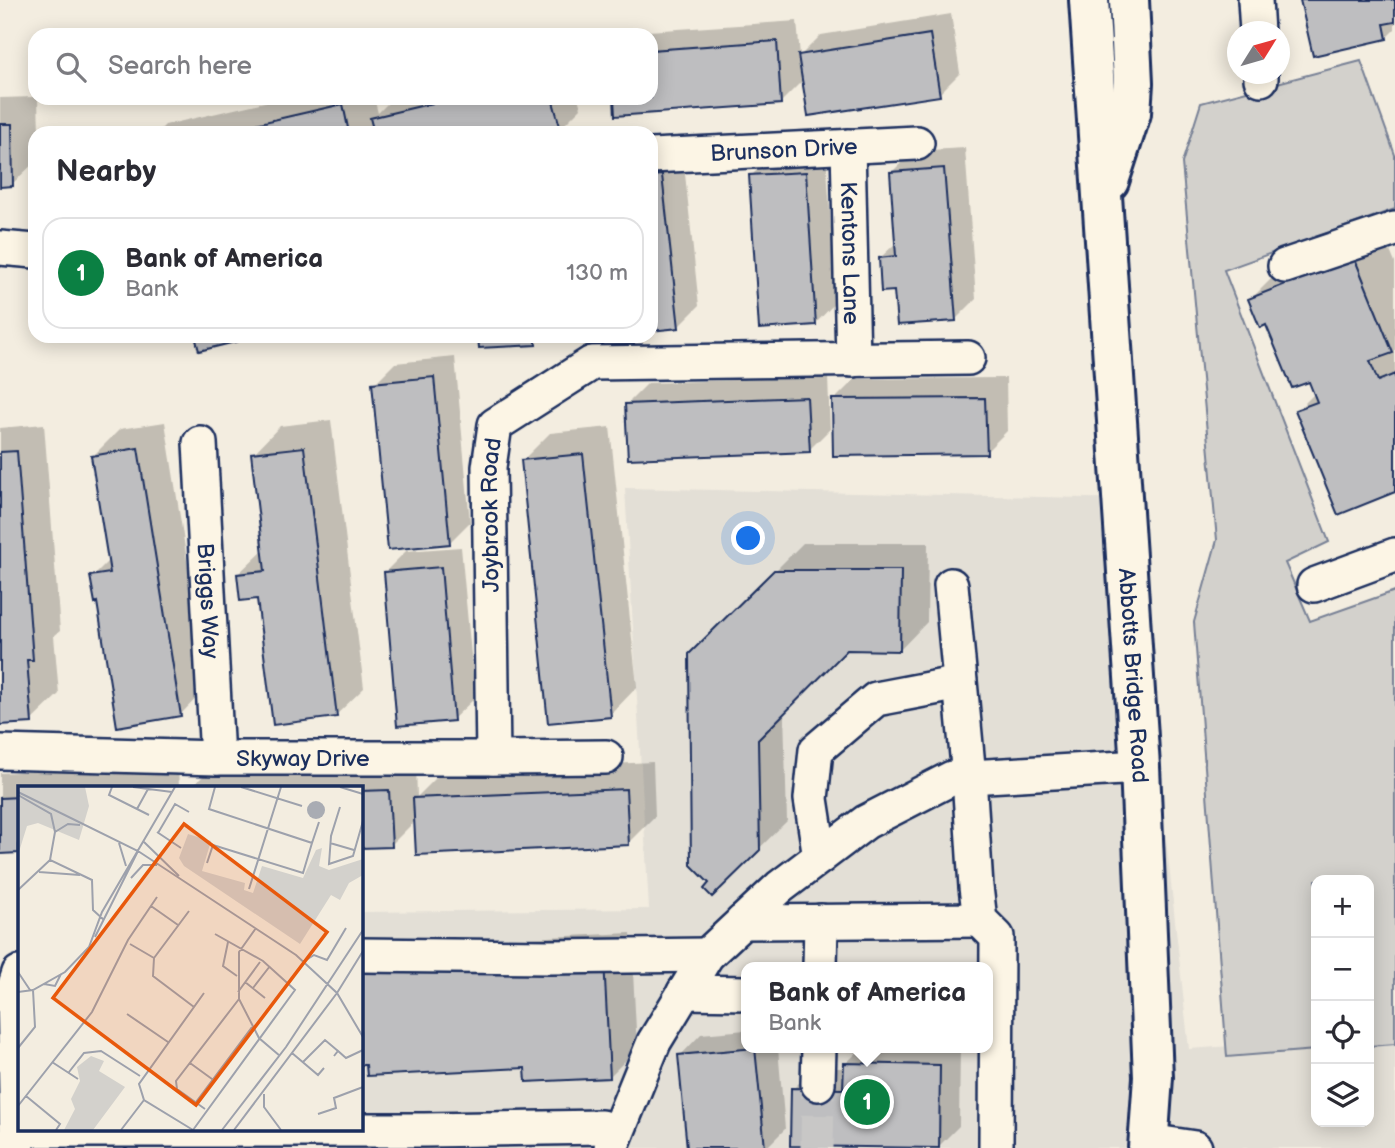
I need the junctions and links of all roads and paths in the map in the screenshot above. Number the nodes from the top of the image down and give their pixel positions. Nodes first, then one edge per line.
1 (1068, 0) edge
2 (1129, 0) edge
3 (1255, 0) edge
4 (1090, 18) edge
5 (1256, 21) edge
6 (917, 143) dead end
7 (848, 146) junction
8 (658, 156) edge
9 (1102, 203) junction
10 (1395, 229) edge
11 (0, 248) edge
12 (28, 250) edge
13 (1285, 266) dead end
14 (590, 350) edge
15 (968, 358) dead end
16 (853, 360) junction
17 (200, 443) dead end
18 (1395, 555) edge
19 (951, 584) dead end
20 (1314, 586) dead end
21 (960, 683) junction
22 (0, 752) edge
23 (606, 757) dead end
24 (217, 758) junction
25 (493, 758) junction
26 (1140, 767) junction
27 (969, 777) junction
28 (820, 857) junction
29 (980, 920) junction
30 (742, 922) junction
31 (821, 922) junction
32 (362, 955) edge
33 (707, 956) junction
34 (820, 962) edge
35 (18, 976) edge
36 (993, 977) edge
37 (684, 992) junction
38 (741, 993) edge
39 (993, 1027) edge
40 (819, 1053) edge
41 (818, 1084) tunnel mouth
42 (179, 1130) edge
43 (362, 1130) edge
44 (17, 1139) edge
45 (614, 1140) edge
46 (1149, 1144) edge
47 (996, 1148) edge
48 (1195, 1148) edge

1 - 4 street
2 - 9 main road, Abbotts Bridge Road
3 - 5 street
4 - 9 main road, Abbotts Bridge Road
6 - 7 street, Brunson Drive
7 - 8 street, Brunson Drive
7 - 16 street, Kentons Lane
9 - 26 main road, Abbotts Bridge Road
10 - 13 street
11 - 12 street
14 - 16 street, Joybrook Road
14 - 25 street, Joybrook Road
15 - 16 street, Joybrook Road
17 - 24 street, Briggs Way
18 - 20 street
19 - 21 street
21 - 27 street
21 - 28 street
22 - 24 street, Skyway Drive
23 - 25 street, Skyway Drive
24 - 25 street, Skyway Drive
26 - 27 street
26 - 46 main road, Abbotts Bridge Road
27 - 28 street
27 - 29 street
28 - 30 street
29 - 31 street
29 - 36 street
30 - 31 street
30 - 33 street
31 - 34 street
32 - 33 street
33 - 37 street
35 - 44 street
37 - 38 street
37 - 45 street
39 - 47 street
40 - 41 street
42 - 44 street
43 - 45 street
46 - 48 street

